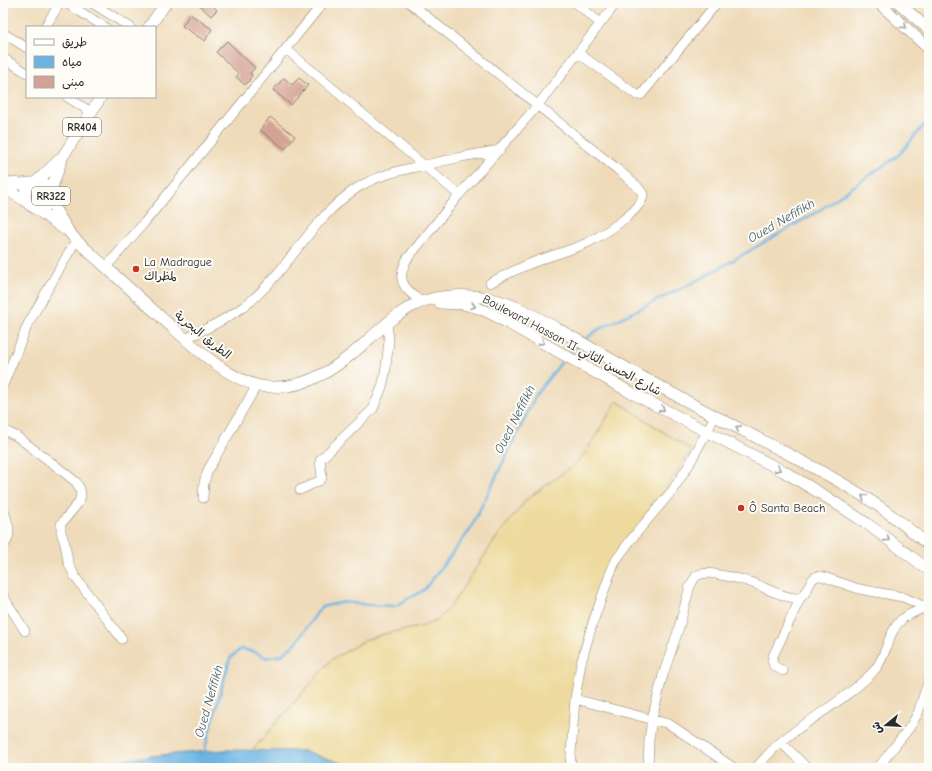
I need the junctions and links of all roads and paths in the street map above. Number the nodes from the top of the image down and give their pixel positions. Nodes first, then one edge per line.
1 (60, 3) edge
2 (66, 3) edge
3 (92, 3) edge
4 (165, 3) edge
5 (324, 3) edge
6 (410, 3) edge
7 (576, 3) edge
8 (616, 3) edge
9 (717, 3) edge
10 (879, 3) edge
11 (899, 3) edge
12 (600, 23) junction
13 (46, 26) edge
14 (103, 26) edge
15 (128, 26) edge
16 (150, 26) edge
17 (929, 30) edge
18 (3, 33) edge
19 (26, 47) edge
20 (286, 49) junction
21 (929, 49) edge
22 (578, 53) junction
23 (3, 58) edge
24 (26, 72) edge
25 (69, 98) edge
26 (100, 98) edge
27 (538, 105) junction
28 (91, 112) junction
29 (500, 150) junction
30 (62, 156) junction
31 (423, 165) junction
32 (3, 182) edge
33 (34, 182) junction
34 (3, 187) edge
35 (51, 195) junction
36 (460, 195) junction
37 (31, 205) junction
38 (73, 236) junction
39 (106, 267) junction
40 (490, 284) dead end
41 (420, 301) junction
42 (387, 322) junction
43 (185, 339) junction
44 (3, 384) edge
45 (257, 385) junction
46 (715, 416) junction
47 (3, 430) edge
48 (706, 432) junction
49 (300, 490) dead end
50 (203, 498) dead end
51 (3, 508) edge
52 (928, 544) edge
53 (3, 546) edge
54 (929, 570) edge
55 (3, 596) edge
56 (801, 597) junction
57 (927, 606) edge
58 (25, 631) dead end
59 (122, 639) dead end
60 (783, 671) dead end
61 (929, 680) edge
62 (575, 699) junction
63 (652, 719) junction
64 (781, 742) junction
65 (761, 766) edge
66 (570, 768) edge
67 (648, 768) edge
68 (734, 768) edge
69 (807, 768) edge
70 (880, 768) edge

1 - 13 street
2 - 14 street
3 - 15 street
4 - 16 main road
5 - 20 street
6 - 27 street
7 - 12 street
8 - 12 street
9 - 22 street
10 -> 21 main road
11 - 17 main road
12 - 22 street
18 - 19 street
20 - 31 street
20 - 39 street
22 - 27 street
23 - 24 street
25 - 28 street
26 - 28 main road, RR404
27 - 29 street
27 - 40 street
28 - 30 main road, RR404
29 - 31 street
29 - 36 street
30 - 33 main road, RR404
30 - 35 main road, RR404
31 - 36 street
31 - 43 street
32 - 33 main road, RR322
33 - 35 main road, RR322
33 - 37 main road, RR322
34 - 37 main road, RR322
35 - 37 main road, RR322
35 - 38 main road, RR322
36 - 41 street
37 - 38 main road, RR322
38 - 39 main road, الطريق البحرية / RR322
38 - 44 street
39 - 43 main road, الطريق البحرية / RR322
41 - 42 main road, الطريق البحرية / RR322
41 - 46 main road, Boulevard Hassan II شارع الحسن الثاني / RR322
41 -> 48 main road, Boulevard Hassan II شارع الحسن الثاني
42 - 45 main road, الطريق البحرية / RR322
42 - 49 street
43 - 45 main road, الطريق البحرية / RR322
45 - 50 street
46 - 48 street
52 -> 46 main road, Boulevard Hassan II شارع الحسن الثاني / RR322
47 - 59 street
48 -> 54 main road, Boulevard Hassan II شارع الحسن الثاني
48 - 62 street
51 - 53 street
55 - 58 street
56 - 57 street
56 - 60 street
56 - 63 street
57 - 64 street
61 - 70 street
62 - 63 street
62 - 66 street
63 - 67 street
63 - 68 street
64 - 65 street
64 - 69 street

